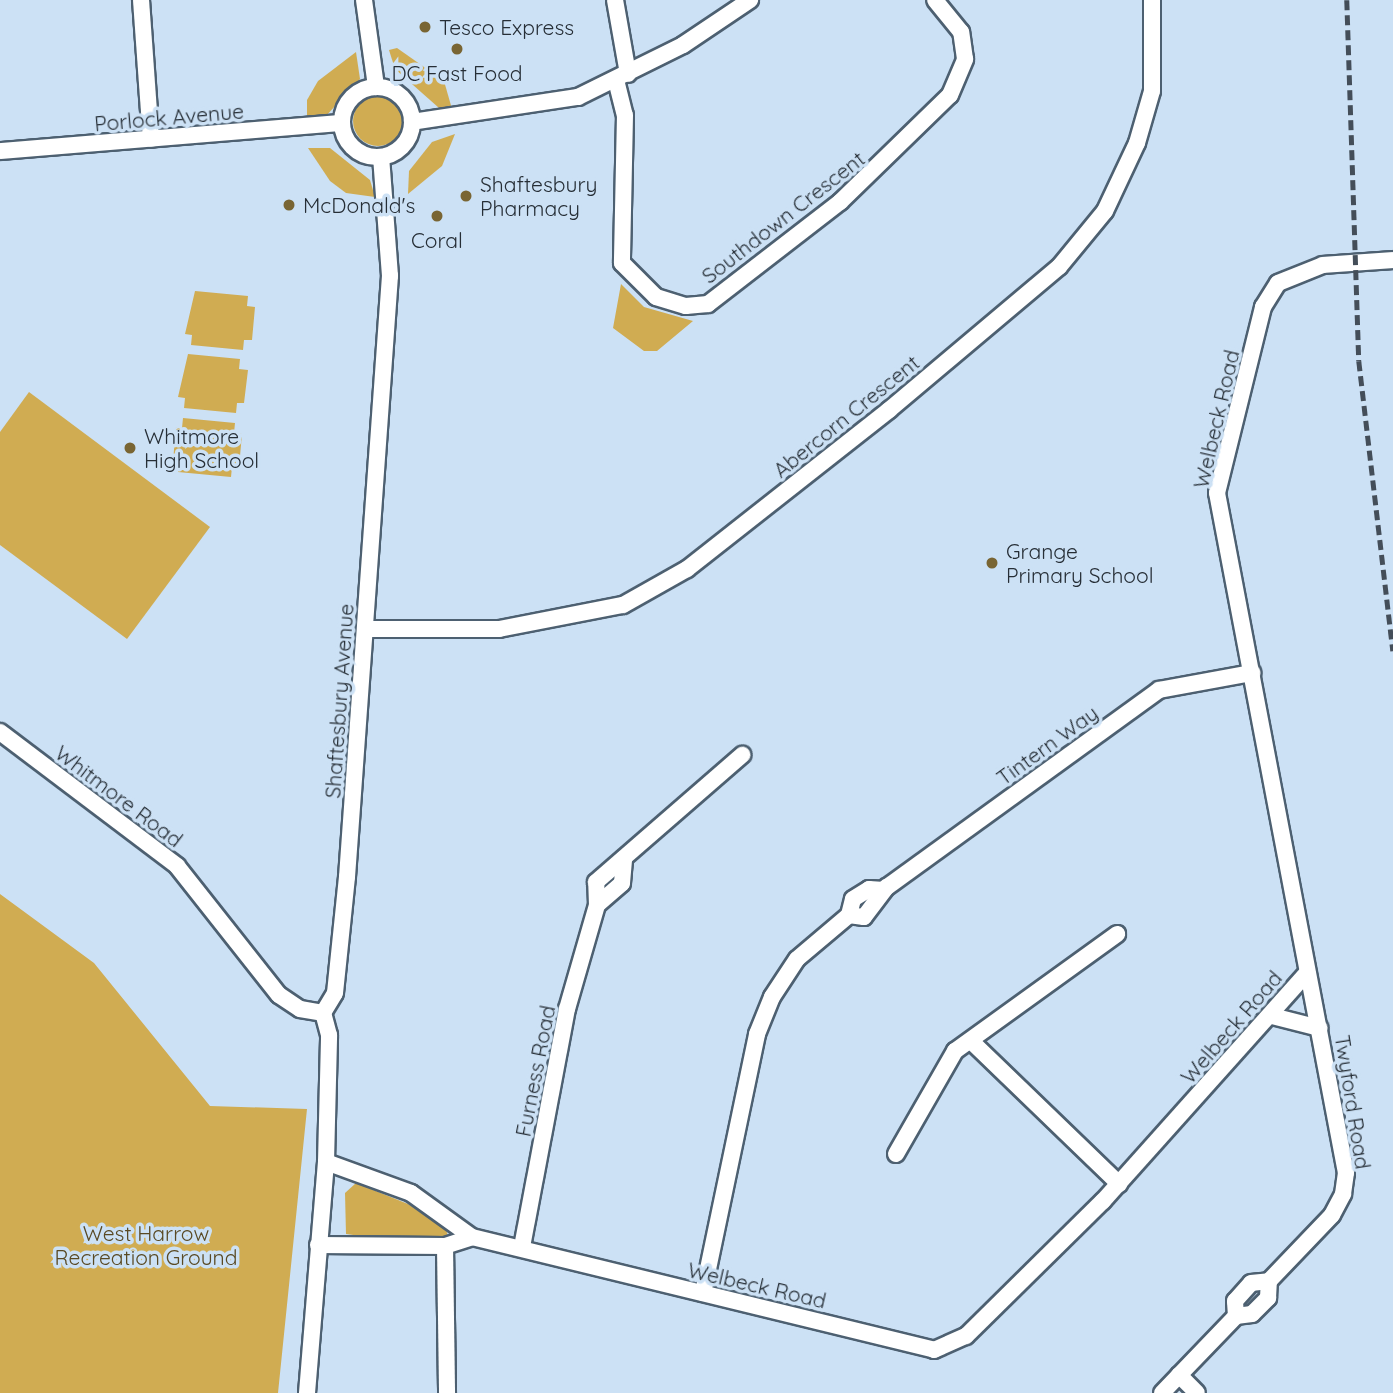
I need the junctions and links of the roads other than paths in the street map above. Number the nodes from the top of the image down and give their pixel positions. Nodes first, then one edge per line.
1 (141, 0) edge
2 (363, 0) edge
3 (615, 0) edge
4 (750, 0) edge
5 (934, 0) edge
6 (1152, 0) edge
7 (622, 77) junction
8 (376, 87) junction
9 (412, 122) junction
10 (341, 123) junction
11 (151, 139) junction
12 (0, 151) edge
13 (381, 157) junction
14 (1393, 260) edge
15 (365, 629) junction
16 (1252, 673) junction
17 (0, 732) edge
18 (742, 755) dead end
19 (624, 858) junction
20 (597, 905) junction
21 (1117, 934) dead end
22 (1306, 974) junction
23 (323, 1013) junction
24 (1272, 1016) junction
25 (1319, 1028) junction
26 (971, 1041) junction
27 (896, 1154) dead end
28 (326, 1162) junction
29 (1119, 1184) junction
30 (472, 1237) junction
31 (318, 1245) junction
32 (445, 1246) junction
33 (522, 1247) junction
34 (703, 1293) junction
35 (1179, 1375) junction
36 (307, 1393) edge
37 (447, 1393) edge
38 (1162, 1393) edge
39 (1197, 1393) edge

1 - 11 street
2 - 8 street
3 - 7 street, Southdown Crescent
4 - 7 street
5 - 7 street, Southdown Crescent
6 - 15 street, Abercorn Crescent
7 - 9 street
8 - 9 street
8 - 10 street
9 - 13 street
10 - 11 street, Porlock Avenue
10 - 13 street
11 - 12 street, Porlock Avenue
13 - 15 street, Shaftesbury Avenue
14 - 16 street, Welbeck Road
15 - 23 street, Shaftesbury Avenue
16 - 22 street, Welbeck Road
16 - 34 street, Tintern Way
17 - 23 street, Whitmore Road
18 - 19 street, Furness Road
19 - 20 street, Furness Road
19 - 20 street, Furness Road
20 - 33 street, Furness Road
21 - 26 street
22 - 24 street, Welbeck Road
22 - 25 street, Twyford Road
23 - 28 street
24 - 25 street, Twyford Road
24 - 29 street, Welbeck Road
25 - 35 street, Twyford Road
26 - 27 street
26 - 29 street
28 - 30 street, Welbeck Road
28 - 31 street
29 - 34 street, Welbeck Road
30 - 32 street, Welbeck Road
30 - 33 street, Welbeck Road
31 - 32 street, Welbeck Road
31 - 36 street
32 - 37 street
33 - 34 street, Welbeck Road
35 - 38 street, Twyford Road
35 - 39 street

